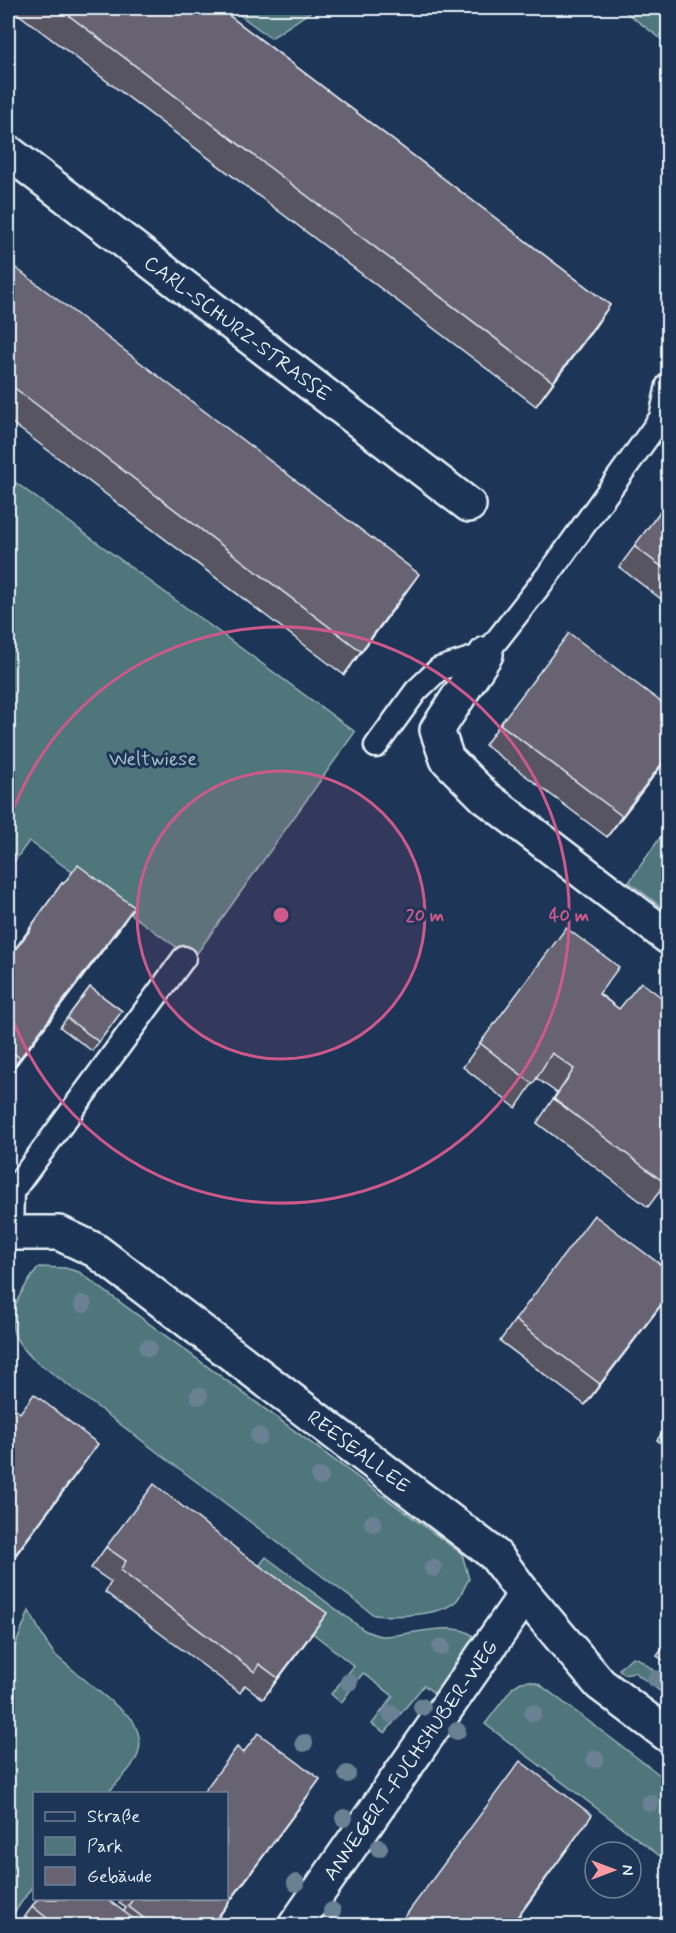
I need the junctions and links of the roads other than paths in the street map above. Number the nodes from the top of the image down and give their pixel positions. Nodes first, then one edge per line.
1 (8, 152) edge
2 (669, 385) edge
3 (469, 505) dead end
4 (486, 654) junction
5 (376, 746) dead end
6 (669, 938) edge
7 (184, 958) dead end
8 (9, 1234) edge
9 (525, 1595) junction
10 (669, 1735) edge
11 (295, 1926) edge

1 - 3 street, CARL-SCHURZ-STRASSE
2 - 4 lane
4 - 5 lane
4 - 6 street
7 - 8 lane
8 - 9 street, REESEALLEE
9 - 10 street, REESEALLEE
9 - 11 street, ANNEGERT-FUCHSHUBER-WEG

